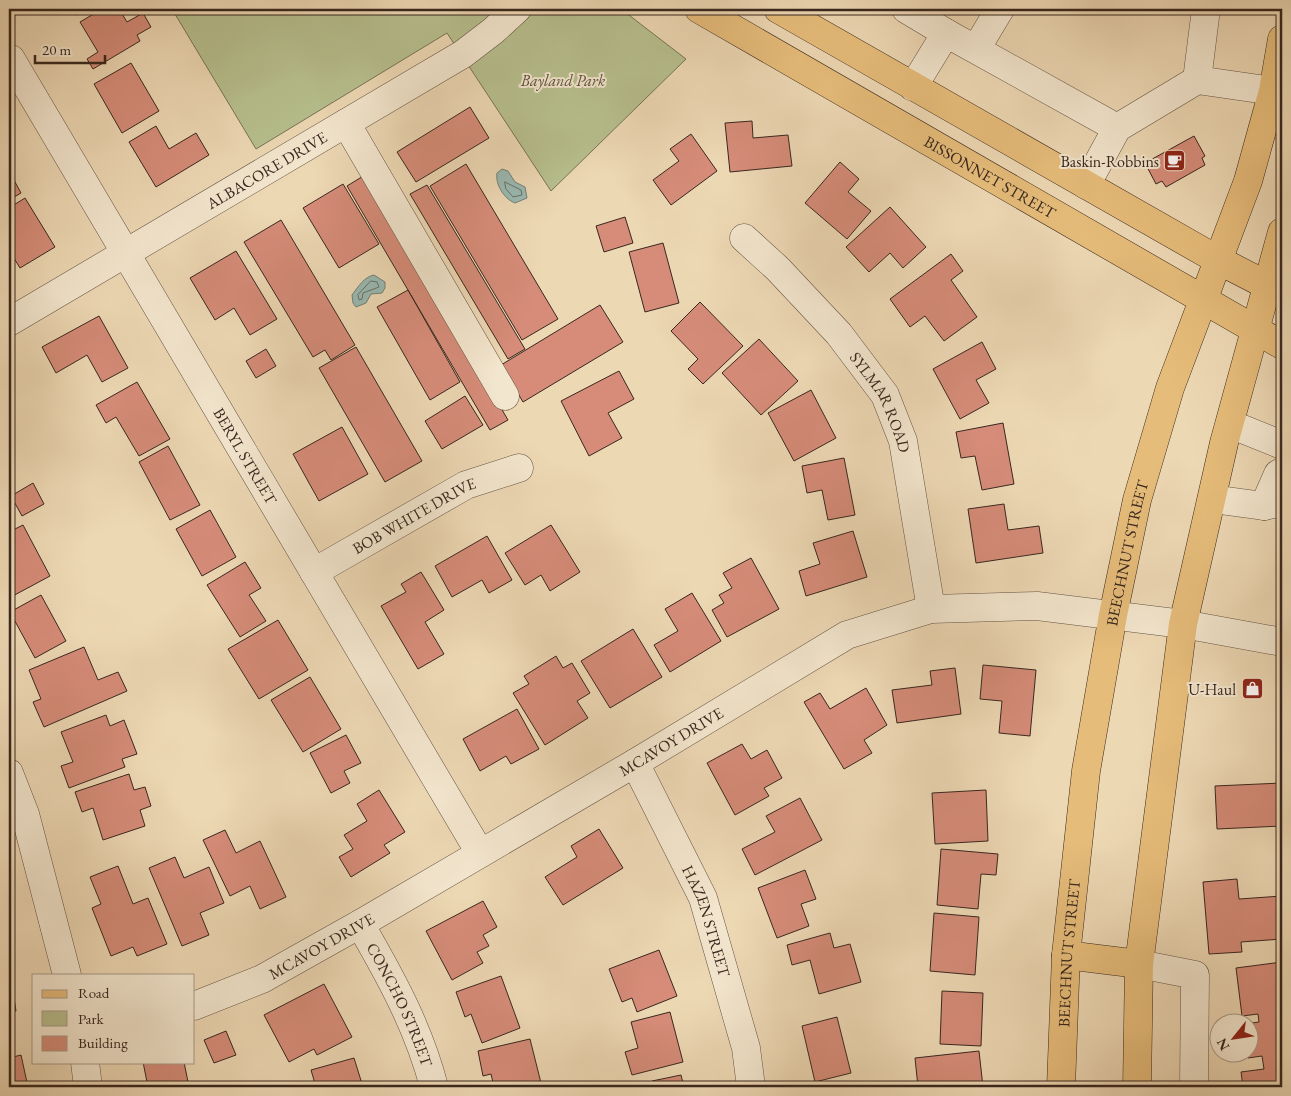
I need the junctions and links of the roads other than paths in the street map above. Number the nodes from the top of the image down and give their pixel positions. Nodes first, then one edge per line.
1 (517, 9) edge
2 (699, 9) edge
3 (778, 9) edge
4 (906, 9) edge
5 (1000, 9) edge
6 (1206, 9) edge
7 (946, 34) junction
8 (1282, 39) edge
9 (976, 50) junction
10 (11, 60) dead end
11 (1197, 80) junction
12 (913, 88) junction
13 (1273, 91) junction
14 (346, 123) junction
15 (896, 123) junction
16 (1117, 128) junction
17 (1086, 185) junction
18 (1282, 232) edge
19 (744, 238) dead end
20 (126, 254) junction
21 (1218, 260) junction
22 (1276, 288) edge
23 (1203, 300) junction
24 (9, 322) edge
25 (1255, 329) junction
26 (1282, 345) edge
27 (505, 396) dead end
28 (1230, 424) junction
29 (1282, 445) edge
30 (1281, 466) edge
31 (519, 468) dead end
32 (1212, 499) junction
33 (1273, 504) edge
34 (314, 572) junction
35 (931, 610) junction
36 (1113, 616) junction
37 (1183, 624) junction
38 (1282, 642) edge
39 (635, 763) junction
40 (9, 773) edge
41 (480, 853) junction
42 (360, 924) junction
43 (1066, 955) junction
44 (1139, 964) junction
45 (67, 974) edge
46 (195, 1006) edge
47 (85, 1064) edge
48 (88, 1087) edge
49 (434, 1087) edge
50 (751, 1087) edge
51 (1061, 1087) edge
52 (1137, 1087) edge
53 (1194, 1087) edge

1 - 14 street, ALBACORE DRIVE
2 - 15 main road, BISSONNET STREET
3 - 12 main road
4 - 7 street
5 - 9 street
6 - 11 street
7 - 9 street
7 - 12 street
8 - 13 main road, BEECHNUT STREET
9 - 16 street
10 - 20 street, BERYL STREET
11 - 13 street
11 - 16 street
12 - 15 main road
12 - 17 main road
13 - 21 main road, BEECHNUT STREET
14 - 20 street, ALBACORE DRIVE
14 - 27 street
15 - 23 main road, BISSONNET STREET
16 - 17 street
17 - 21 main road
18 - 22 main road
19 - 35 street, SYLMAR ROAD
20 - 24 street, ALBACORE DRIVE
20 - 34 street, BERYL STREET
21 - 22 main road
21 - 23 main road, BEECHNUT STREET
22 - 25 main road
23 - 25 main road, BISSONNET STREET
23 - 36 main road, BEECHNUT STREET
25 - 26 main road, BISSONNET STREET
25 - 28 main road
28 - 29 street
28 - 32 main road
30 - 33 street
31 - 34 street, BOB WHITE DRIVE
32 - 33 street
32 - 37 main road
34 - 41 street, BERYL STREET
35 - 36 street, MCAVOY DRIVE
35 - 39 street, MCAVOY DRIVE
36 - 37 street, MCAVOY DRIVE
36 - 43 main road, BEECHNUT STREET
37 - 38 street, MCAVOY DRIVE
37 - 44 main road
39 - 41 street, MCAVOY DRIVE
39 - 50 street, HAZEN STREET
40 - 45 street
41 - 42 street, MCAVOY DRIVE
42 - 46 street, MCAVOY DRIVE
42 - 49 street, CONCHO STREET
43 - 44 main road
43 - 51 main road, BEECHNUT STREET
44 - 52 main road
44 - 53 street
47 - 48 street

